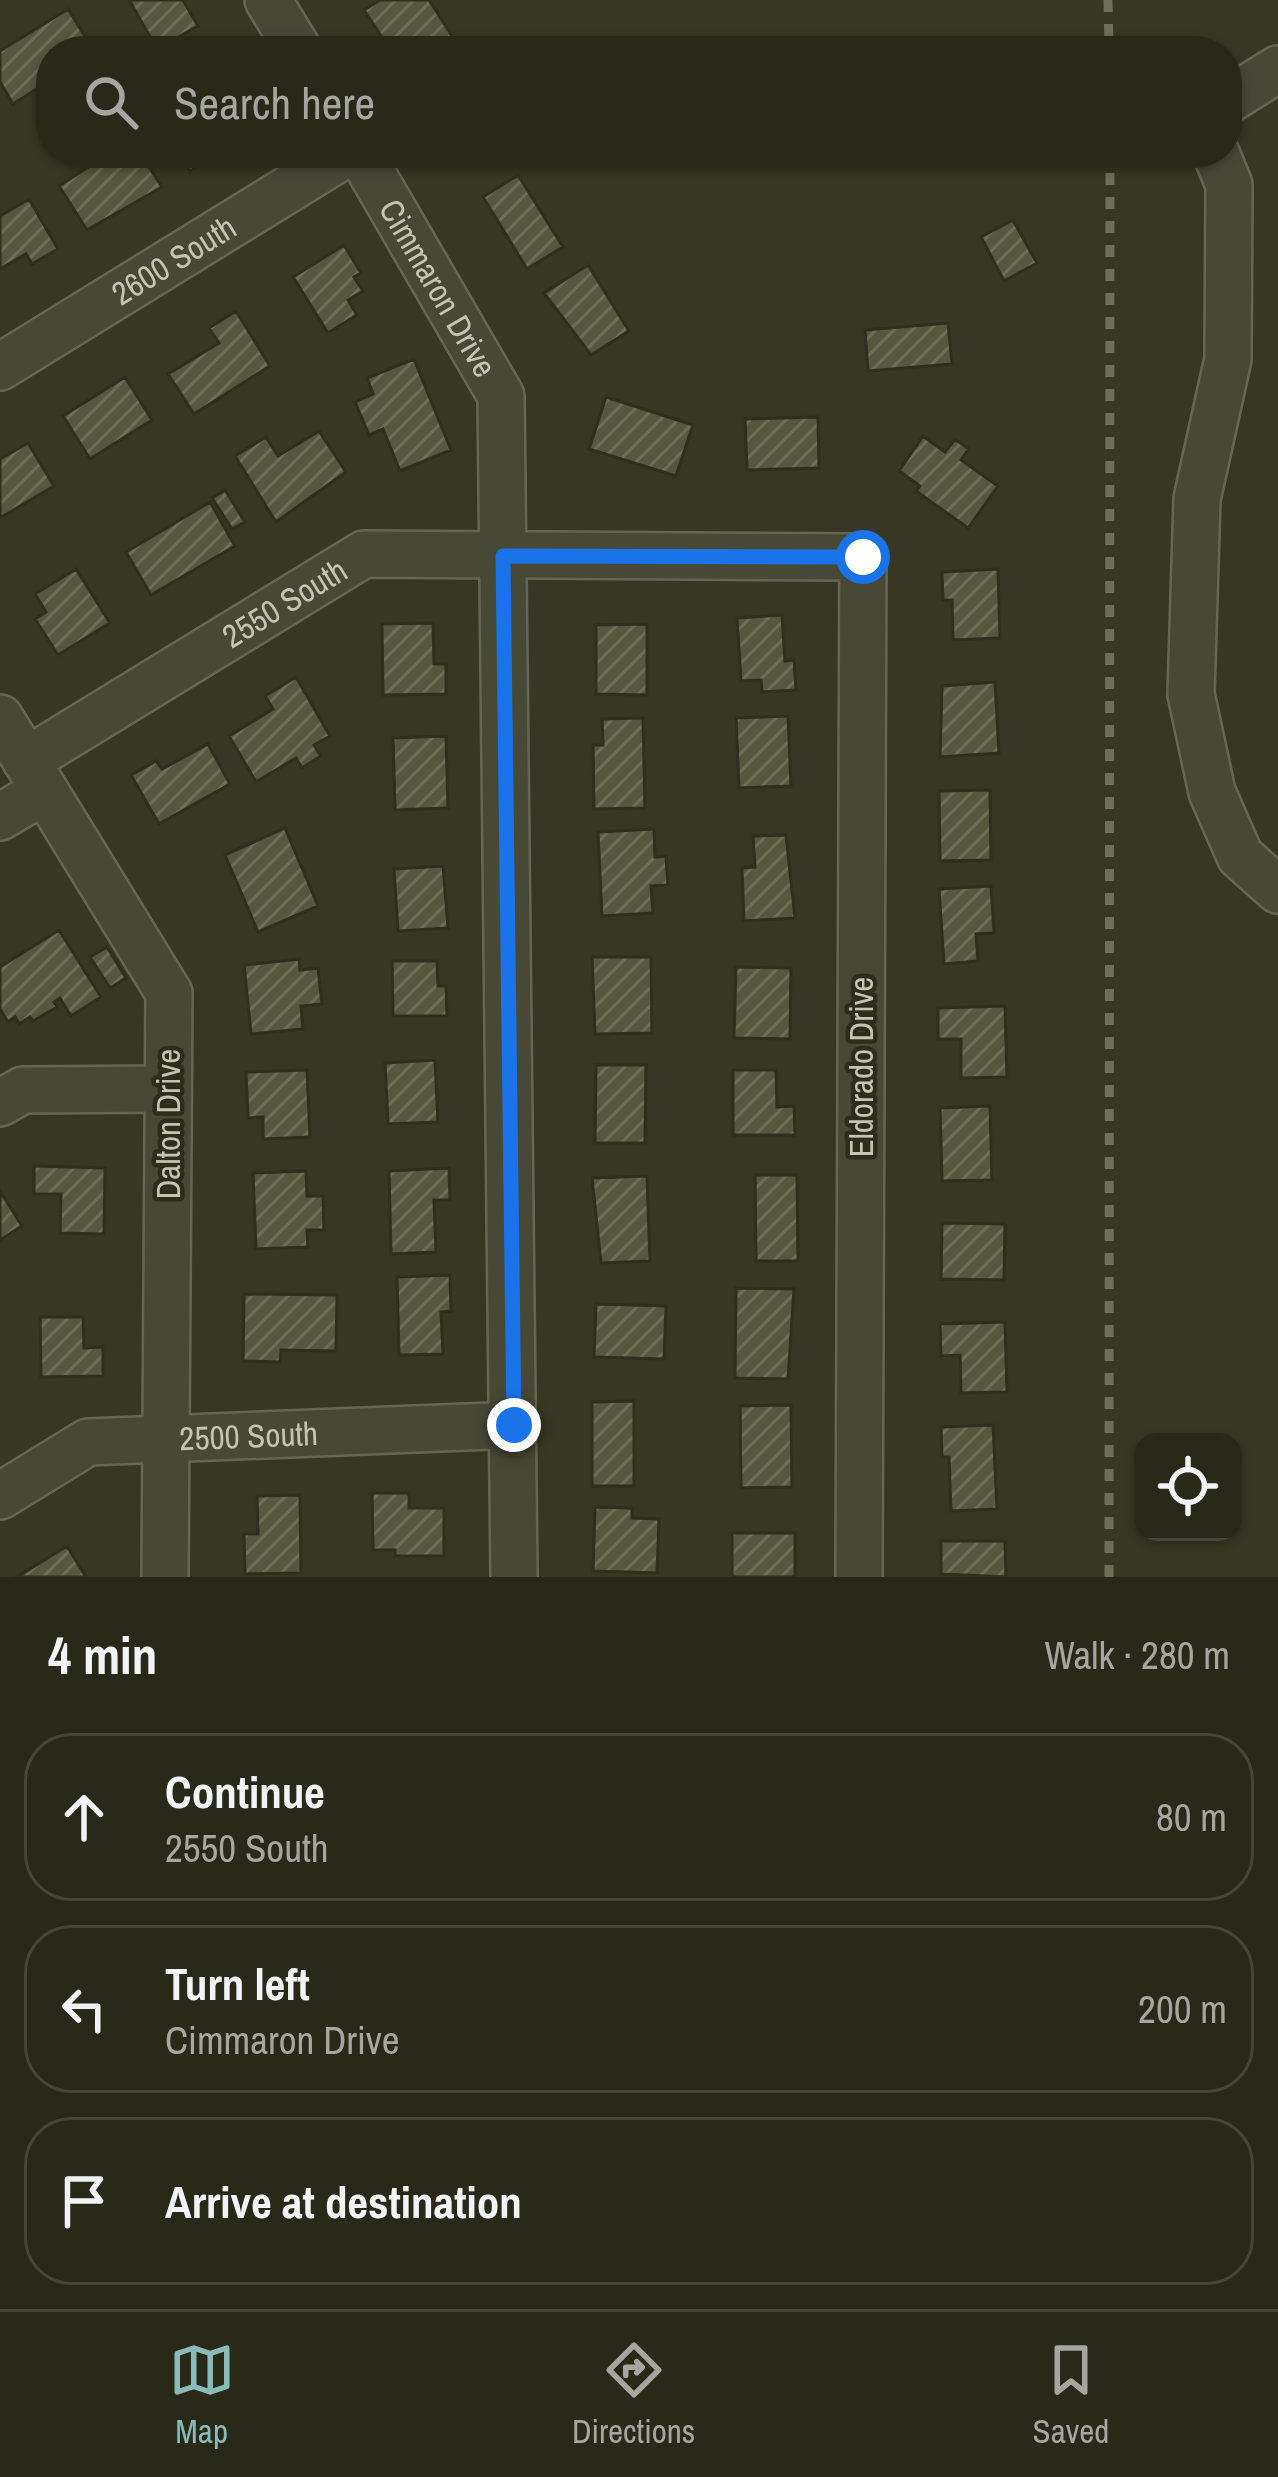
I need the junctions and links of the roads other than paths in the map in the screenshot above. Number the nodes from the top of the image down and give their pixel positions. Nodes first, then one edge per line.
1 (268, 0) edge
2 (290, 36) edge
3 (1278, 69) edge
4 (1242, 92) edge
5 (323, 168) edge
6 (369, 168) edge
7 (1222, 168) edge
8 (0, 367) edge
9 (503, 556) junction
10 (863, 557) joint
11 (0, 718) edge
12 (35, 776) junction
13 (0, 817) edge
14 (1278, 890) edge
15 (168, 1089) junction
16 (0, 1103) edge
17 (514, 1425) junction
18 (167, 1438) junction
19 (0, 1496) edge
20 (165, 1577) edge
21 (514, 1577) edge
22 (859, 1577) edge

1 - 2 street
3 - 4 street
5 - 8 street, 2600 South
6 - 9 street, Cimmaron Drive
7 - 14 street
9 - 10 street, 2550 South
9 - 12 street, 2550 South
9 - 17 street, Cimmaron Drive
10 - 22 street, Eldorado Drive
11 - 12 street, Dalton Drive
12 - 13 street, 2550 South
12 - 15 street, Dalton Drive
15 - 16 street
15 - 18 street, Dalton Drive
17 - 18 street, 2500 South
17 - 21 street, Cimmaron Drive
18 - 19 street, 2500 South
18 - 20 street, Dalton Drive

